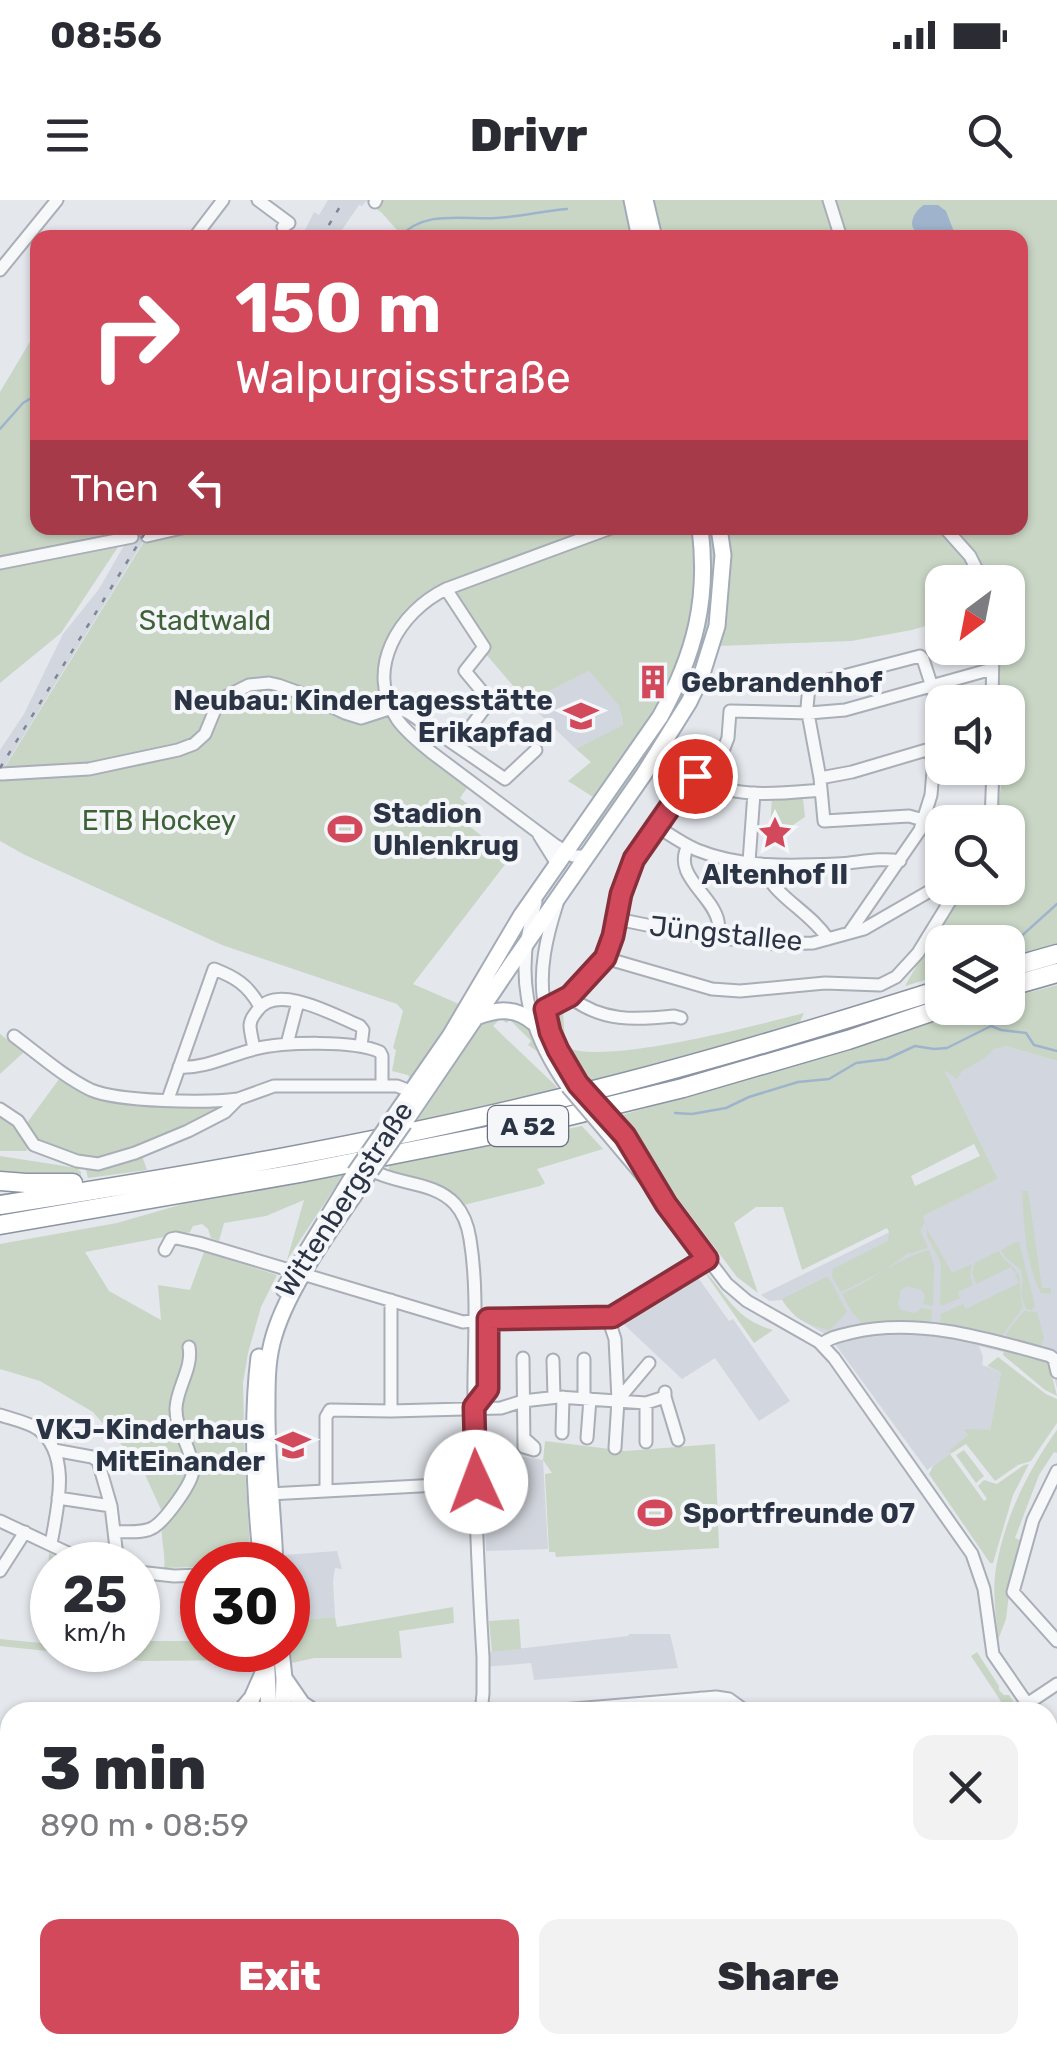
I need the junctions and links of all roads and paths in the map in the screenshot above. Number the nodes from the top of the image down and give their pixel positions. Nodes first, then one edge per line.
1 (57, 200) edge
2 (222, 200) edge
3 (258, 200) edge
4 (632, 200) edge
5 (646, 200) edge
6 (829, 200) edge
7 (284, 228) dead end
8 (200, 230) edge
9 (638, 230) edge
10 (652, 230) edge
11 (838, 230) edge
12 (6, 255) edge
13 (0, 270) edge
14 (151, 535) edge
15 (592, 535) edge
16 (701, 535) edge
17 (720, 535) edge
18 (951, 535) edge
19 (147, 536) dead end
20 (132, 537) dead end
21 (0, 563) edge
22 (974, 565) edge
23 (446, 589) junction
24 (992, 665) edge
25 (992, 669) junction
26 (931, 685) joint
27 (992, 685) edge
28 (925, 687) edge
29 (392, 708) junction
30 (808, 713) junction
31 (457, 746) junction
32 (536, 750) dead end
33 (925, 750) edge
34 (2, 774) edge
35 (700, 775) junction
36 (820, 784) junction
37 (932, 785) edge
38 (754, 792) junction
39 (924, 820) junction
40 (656, 826) junction
41 (688, 846) junction
42 (587, 856) junction
43 (900, 861) junction
44 (558, 862) junction
45 (755, 863) junction
46 (563, 889) junction
47 (538, 893) junction
48 (925, 894) edge
49 (948, 905) edge
50 (617, 919) junction
51 (849, 933) junction
52 (717, 938) junction
53 (828, 939) junction
54 (524, 945) junction
55 (1057, 954) edge
56 (605, 958) junction
57 (1025, 963) edge
58 (1057, 973) edge
59 (1025, 982) edge
60 (925, 993) edge
61 (570, 996) junction
62 (298, 1002) junction
63 (259, 1005) junction
64 (545, 1009) junction
65 (925, 1014) edge
66 (476, 1017) junction
67 (532, 1017) junction
68 (680, 1018) dead end
69 (14, 1036) dead end
70 (287, 1044) junction
71 (361, 1046) junction
72 (254, 1049) junction
73 (179, 1066) junction
74 (382, 1085) junction
75 (572, 1086) junction
76 (418, 1095) junction
77 (168, 1099) junction
78 (238, 1099) junction
79 (0, 1109) edge
80 (363, 1172) junction
81 (153, 1179) junction
82 (0, 1181) edge
83 (0, 1205) edge
84 (0, 1225) edge
85 (165, 1250) dead end
86 (707, 1259) junction
87 (299, 1272) junction
88 (391, 1300) junction
89 (608, 1318) junction
90 (481, 1320) junction
91 (189, 1346) dead end
92 (826, 1349) junction
93 (523, 1358) dead end
94 (584, 1359) dead end
95 (554, 1360) dead end
96 (649, 1363) dead end
97 (1057, 1372) edge
98 (558, 1397) junction
99 (587, 1398) junction
100 (618, 1400) junction
101 (523, 1401) junction
102 (646, 1404) junction
103 (474, 1407) junction
104 (391, 1412) junction
105 (0, 1414) edge
106 (562, 1433) dead end
107 (524, 1438) dead end
108 (587, 1438) dead end
109 (678, 1440) dead end
110 (646, 1442) dead end
111 (615, 1448) dead end
112 (54, 1450) junction
113 (1057, 1471) edge
114 (476, 1482) junction
115 (326, 1490) junction
116 (269, 1494) junction
117 (58, 1498) junction
118 (111, 1506) junction
119 (0, 1521) edge
120 (25, 1532) junction
121 (115, 1532) junction
122 (47, 1542) edge
123 (51, 1542) edge
124 (116, 1542) edge
125 (261, 1542) edge
126 (273, 1542) edge
127 (0, 1571) edge
128 (1057, 1642) edge
129 (262, 1672) edge
130 (267, 1672) edge
131 (283, 1672) edge
132 (284, 1678) junction
133 (1057, 1684) edge
134 (701, 1698) junction
135 (248, 1702) edge
136 (268, 1702) edge
137 (283, 1702) edge
138 (301, 1702) edge
139 (481, 1702) edge
140 (663, 1702) edge
141 (702, 1702) edge
142 (733, 1702) edge
143 (1026, 1702) edge
144 (1037, 1702) edge

1 - 12 street
2 - 8 street
3 - 7 street
4 - 9 main road
5 - 10 main road
6 - 11 street
12 - 13 street
14 - 19 street
15 - 23 street
16 - 44 main road, Wittenbergstraße
17 - 42 main road, Wittenbergstraße
18 - 22 street
20 - 21 street
23 - 29 street
23 - 31 street
24 - 25 street
25 - 26 street
25 - 27 street
26 - 30 street
28 - 30 street
29 - 31 street
29 - 34 street
29 - 44 street
30 - 35 street
30 - 36 street
31 - 32 street
33 - 36 street
35 - 38 street
35 - 40 street
36 - 38 street
36 - 39 street
37 - 39 street
38 - 45 street
39 - 43 street
40 - 41 street
40 - 50 street
41 - 45 street
41 - 52 street
42 - 44 street
42 - 46 main road, Wittenbergstraße
43 - 45 street
43 - 51 street
44 - 46 street
44 - 47 main road, Wittenbergstraße
45 - 53 street
46 - 54 main road, Wittenbergstraße
46 - 64 street
47 - 54 street
47 - 76 main road, Wittenbergstraße
48 - 51 street, Jüngstallee
49 - 56 street
50 - 52 street, Jüngstallee
50 - 56 street
51 - 53 street, Jüngstallee
52 - 53 street, Jüngstallee
54 - 66 main road, Wittenbergstraße
54 - 67 street
55 - 57 highway
56 - 61 street
58 - 59 highway
60 - 81 highway, A 52
61 - 64 street
61 - 68 street
62 - 63 street
62 - 70 street
62 - 71 street
63 - 72 street
63 - 73 street
64 - 67 street
64 - 75 street
65 - 84 highway, A 52
66 - 67 main road
66 - 76 main road, Wittenbergstraße
67 - 75 street
69 - 77 street
70 - 71 street
70 - 72 street
71 - 74 street
72 - 73 street
73 - 77 street
74 - 76 street
74 - 78 street
75 - 86 street, bridge
76 - 80 main road, Wittenbergstraße, bridge
76 - 80 main road, Wittenbergstraße, bridge
77 - 78 street
78 - 79 street
80 - 87 main road, Wittenbergstraße
80 - 90 street
81 - 82 highway
81 - 83 highway, A 52
85 - 87 street
86 - 89 street
86 - 92 street
87 - 88 street
87 - 116 main road, Wittenbergstraße
87 - 125 main road, Wittenbergstraße
88 - 90 street
88 - 104 street
89 - 90 street
89 - 100 street
90 - 103 street
91 - 121 street
92 - 97 street
92 - 143 street
93 - 101 street
94 - 99 street
95 - 98 street
96 - 100 street
98 - 99 street
98 - 101 street
98 - 106 street
99 - 100 street
99 - 108 street
100 - 102 street
100 - 111 street
101 - 103 street
101 - 107 street
102 - 109 street
102 - 110 street
103 - 104 street
103 - 114 street
104 - 115 street
105 - 112 street
112 - 117 street
112 - 118 street
113 - 128 street
114 - 115 street
114 - 139 street
115 - 116 street
116 - 126 main road, Wittenbergstraße
117 - 118 street
117 - 123 street
118 - 121 street
119 - 120 street
120 - 122 street
120 - 127 street
121 - 124 street
129 - 135 main road
130 - 136 main road
131 - 132 main road
132 - 137 main road
132 - 138 main road
133 - 144 street
134 - 140 street
134 - 141 street
134 - 142 street

